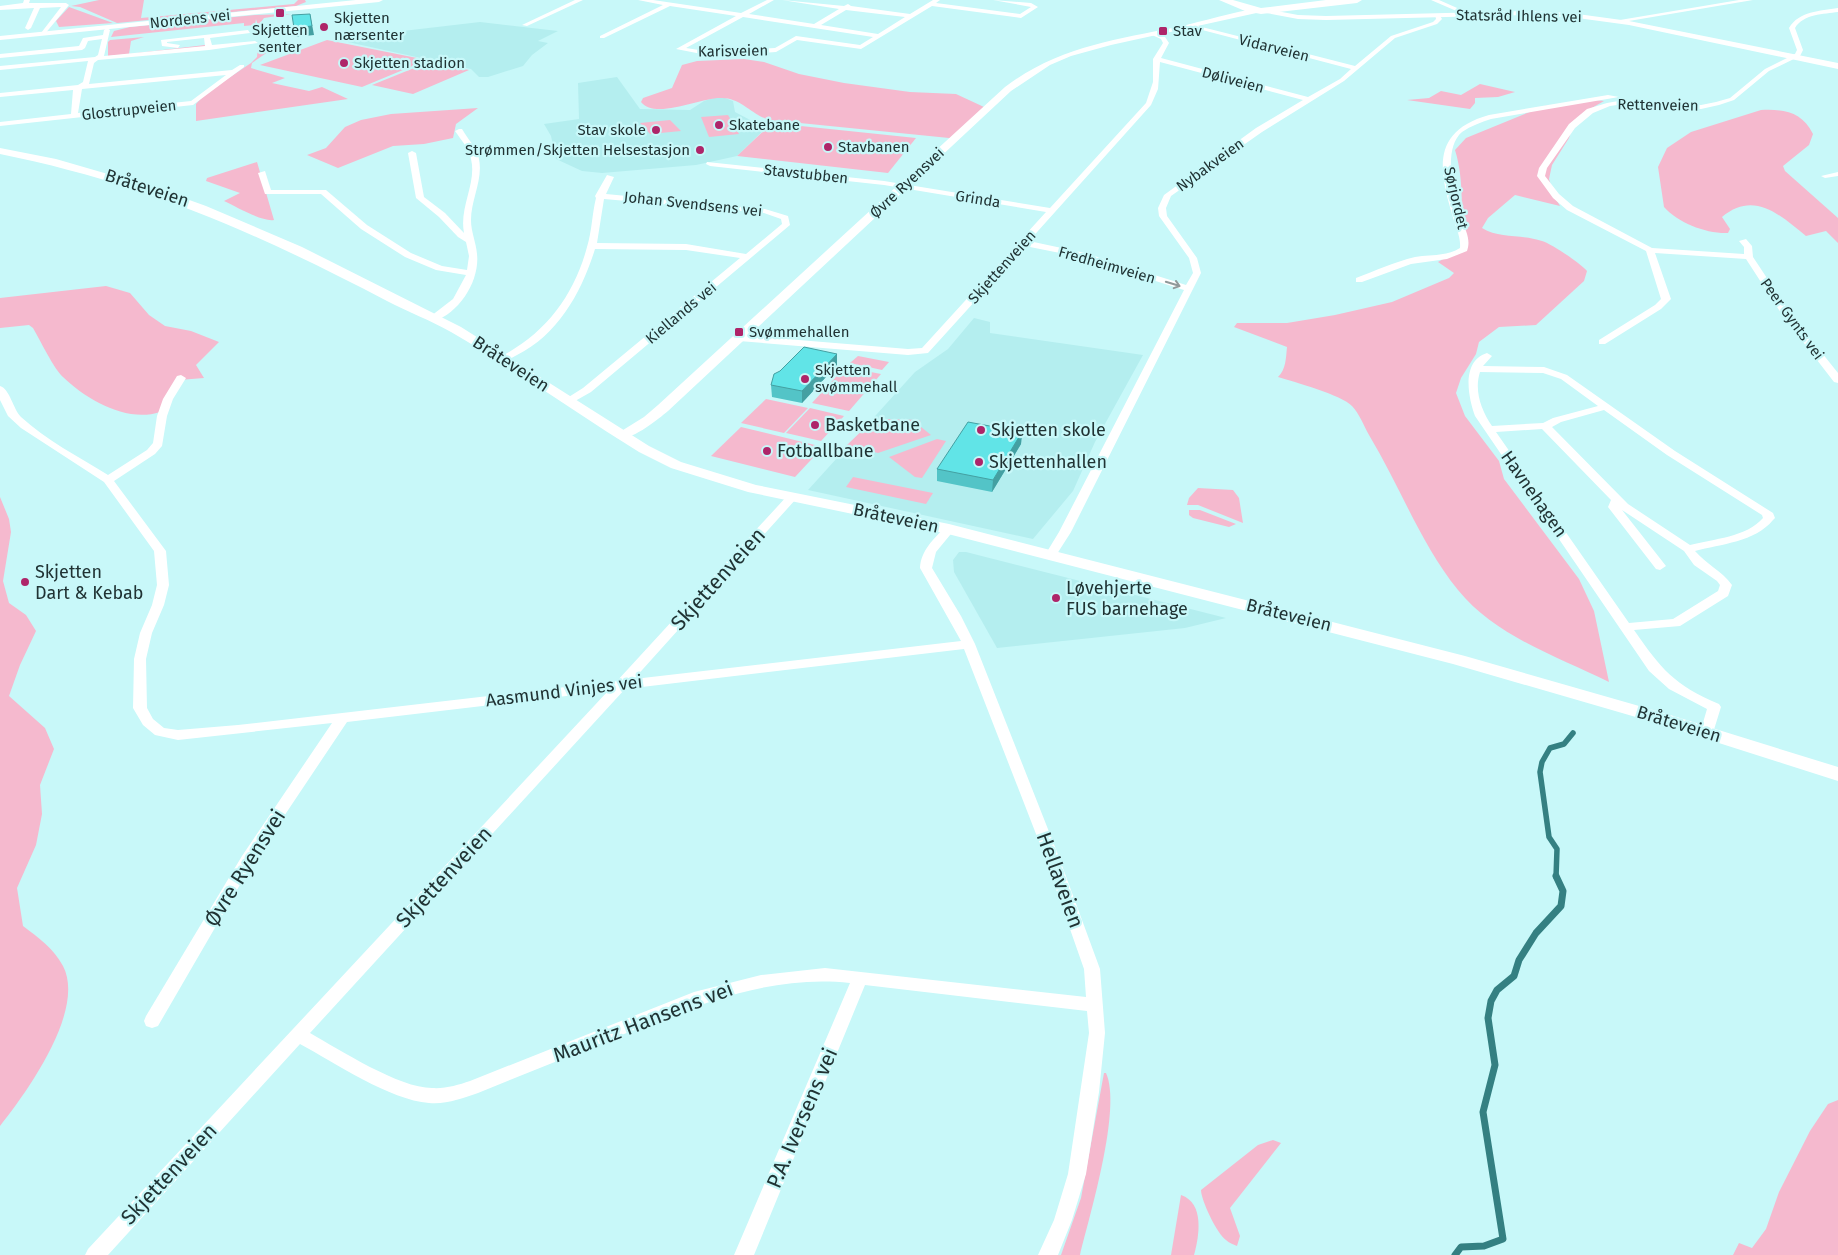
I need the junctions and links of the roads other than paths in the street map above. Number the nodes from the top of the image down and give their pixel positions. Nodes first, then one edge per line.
1 (380, 0) edge
2 (580, 0) edge
3 (641, 0) edge
4 (678, 0) edge
5 (771, 0) edge
6 (785, 0) edge
7 (859, 0) edge
8 (996, 0) edge
9 (1224, 0) edge
10 (1232, 0) edge
11 (1357, 0) edge
12 (1434, 0) edge
13 (1750, 0) edge
14 (934, 2) edge
15 (26, 3) edge
16 (312, 4) edge
17 (670, 4) junction
18 (38, 6) junction
19 (847, 7) junction
20 (1260, 7) junction
21 (0, 8) edge
22 (1838, 10) edge
23 (1236, 14) junction
24 (743, 15) junction
25 (1470, 15) junction
26 (912, 16) junction
27 (1437, 16) junction
28 (1617, 21) junction
29 (525, 25) dead end
30 (816, 26) junction
31 (1190, 26) junction
32 (108, 27) junction
33 (28, 28) dead end
34 (248, 32) dead end
35 (44, 33) junction
36 (1154, 34) junction
37 (105, 36) junction
38 (207, 36) junction
39 (880, 36) junction
40 (0, 38) edge
41 (602, 38) dead end
42 (796, 38) junction
43 (255, 43) dead end
44 (209, 45) junction
45 (82, 48) junction
46 (0, 56) edge
47 (1796, 56) junction
48 (99, 57) junction
49 (1156, 59) junction
50 (242, 66) dead end
51 (1838, 66) edge
52 (0, 68) edge
53 (1357, 68) junction
54 (234, 72) junction
55 (82, 86) junction
56 (0, 95) edge
57 (1310, 100) junction
58 (1635, 102) junction
59 (74, 116) junction
60 (0, 124) edge
61 (460, 131) dead end
62 (0, 151) edge
63 (412, 153) dead end
64 (710, 164) dead end
65 (262, 173) dead end
66 (1838, 174) edge
67 (1825, 176) dead end
68 (610, 177) dead end
69 (903, 186) junction
70 (599, 196) junction
71 (1052, 211) junction
72 (785, 218) joint
73 (1743, 240) dead end
74 (471, 241) junction
75 (1025, 244) junction
76 (592, 246) junction
77 (1650, 250) junction
78 (747, 257) junction
79 (1749, 257) junction
80 (472, 273) junction
81 (1359, 280) dead end
82 (1189, 289) junction
83 (434, 318) junction
84 (739, 338) junction
85 (1602, 342) dead end
86 (1487, 356) dead end
87 (503, 359) junction
88 (1477, 369) junction
89 (181, 378) dead end
90 (1838, 380) edge
91 (0, 389) edge
92 (568, 402) junction
93 (1605, 407) junction
94 (1545, 426) junction
95 (1488, 429) junction
96 (622, 436) junction
97 (108, 480) junction
98 (792, 497) junction
99 (1615, 498) junction
100 (949, 529) junction
101 (1688, 549) junction
102 (1051, 555) junction
103 (1660, 566) dead end
104 (1624, 627) junction
105 (969, 644) junction
106 (621, 684) junction
107 (343, 717) junction
108 (1707, 733) junction
109 (1838, 774) edge
110 (859, 980) junction
111 (1096, 1005) junction
112 (152, 1021) dead end
113 (298, 1035) junction
114 (95, 1255) edge
115 (744, 1255) edge
116 (1048, 1255) edge

1 - 16 street, Nordens vei
2 - 29 street
3 - 17 street, Karisveien
4 - 17 street
5 - 24 street, Karisveien
6 - 19 street
7 - 19 street, Karisveien
8 - 14 street
9 - 20 main road
10 - 20 main road
11 - 20 main road
12 - 25 street
13 - 28 street
14 - 26 street
15 - 18 street
15 - 21 street
16 - 32 street, Nordens vei
17 - 24 street, Karisveien
17 - 41 street
18 - 33 street
18 - 35 street
19 - 26 street
19 - 30 street, Karisveien
20 - 23 street, Øvre Ryensvei
20 - 23 street, Øvre Ryensvei
20 - 27 street, Statsråd Ihlens vei
22 - 47 street
23 - 31 street, Øvre Ryensvei
24 - 30 street, Karisveien
24 - 42 street, Karisveien
25 - 27 street, Statsråd Ihlens vei
25 - 28 street, Statsråd Ihlens vei
26 - 39 street
27 - 53 street, Nybakveien
28 - 47 street, Statsråd Ihlens vei
30 - 39 street, Karisveien
30 - 42 street, Karisveien
31 - 36 street, Øvre Ryensvei
31 - 53 street, Vidarveien
32 - 35 street, Nordens vei
32 - 37 street, Glostrupveien
34 - 38 street
35 - 40 street, Nordens vei
36 - 49 street, Skjettenveien
36 - 69 street, Øvre Ryensvei
37 - 45 street
37 - 48 street, Glostrupveien
38 - 44 street
38 - 44 street
39 - 42 street
43 - 44 street
44 - 48 street
45 - 46 street
45 - 48 street
47 - 51 street, Statsråd Ihlens vei
47 - 58 street, Rettenveien
48 - 52 street
48 - 55 street, Glostrupveien
49 - 57 street, Døliveien
49 - 71 street, Skjettenveien
50 - 54 street, Glostrupveien
53 - 57 street, Nybakveien
54 - 55 street, Glostrupveien
54 - 59 street, Glostrupveien
55 - 56 street, Glostrupveien
55 - 59 street, Glostrupveien
57 - 82 street, Nybakveien
58 - 77 street, Rettenveien
58 - 81 street, Sørjordet
59 - 60 street, Glostrupveien
61 - 74 street
62 - 83 main road, Bråteveien
63 - 74 street
64 - 69 street, Stavstubben
65 - 80 street
66 - 67 street
68 - 70 street, Johan Svendsens vei
69 - 71 street, Grinda
69 - 84 street, Øvre Ryensvei
70 - 72 street, Johan Svendsens vei
70 - 76 street, Johan Svendsens vei
71 - 75 street, Skjettenveien
72 - 78 street, Kiellands vei
73 - 79 street, Peer Gynts vei
74 - 80 street
75 -> 82 street, Fredheimveien
75 - 84 street, Skjettenveien
76 - 78 street
76 - 87 street, Johan Svendsens vei
77 - 79 street
77 - 85 street
78 - 92 street, Kiellands vei
79 - 90 street, Peer Gynts vei
80 - 83 street
82 - 102 street, Nybakveien
83 - 87 main road, Bråteveien
84 - 96 street, Øvre Ryensvei
86 - 88 street, Havnehagen
87 - 92 main road, Bråteveien
88 - 93 street
88 - 95 street, Havnehagen
89 - 97 street
91 - 97 street
92 - 96 main road, Bråteveien
93 - 94 street
93 - 101 street
94 - 95 street
94 - 99 street
95 - 104 street, Havnehagen
96 - 98 main road, Bråteveien
97 - 107 street, Aasmund Vinjes vei
98 - 100 main road, Bråteveien
98 - 106 street, Skjettenveien
99 - 101 street
99 - 103 street
100 - 102 main road, Bråteveien
100 - 105 street, Hellaveien
101 - 104 street
102 - 108 main road, Bråteveien
104 - 108 street, Havnehagen
105 - 106 street, Aasmund Vinjes vei
105 - 111 street, Hellaveien
106 - 107 street, Aasmund Vinjes vei
106 - 113 street, Skjettenveien
107 - 112 street, Øvre Ryensvei
108 - 109 main road, Bråteveien
110 - 111 street, Mauritz Hansens vei
110 - 113 street, Mauritz Hansens vei
110 - 115 street, P.A. Iversens vei
111 - 116 street, Hellaveien
113 - 114 street, Skjettenveien

